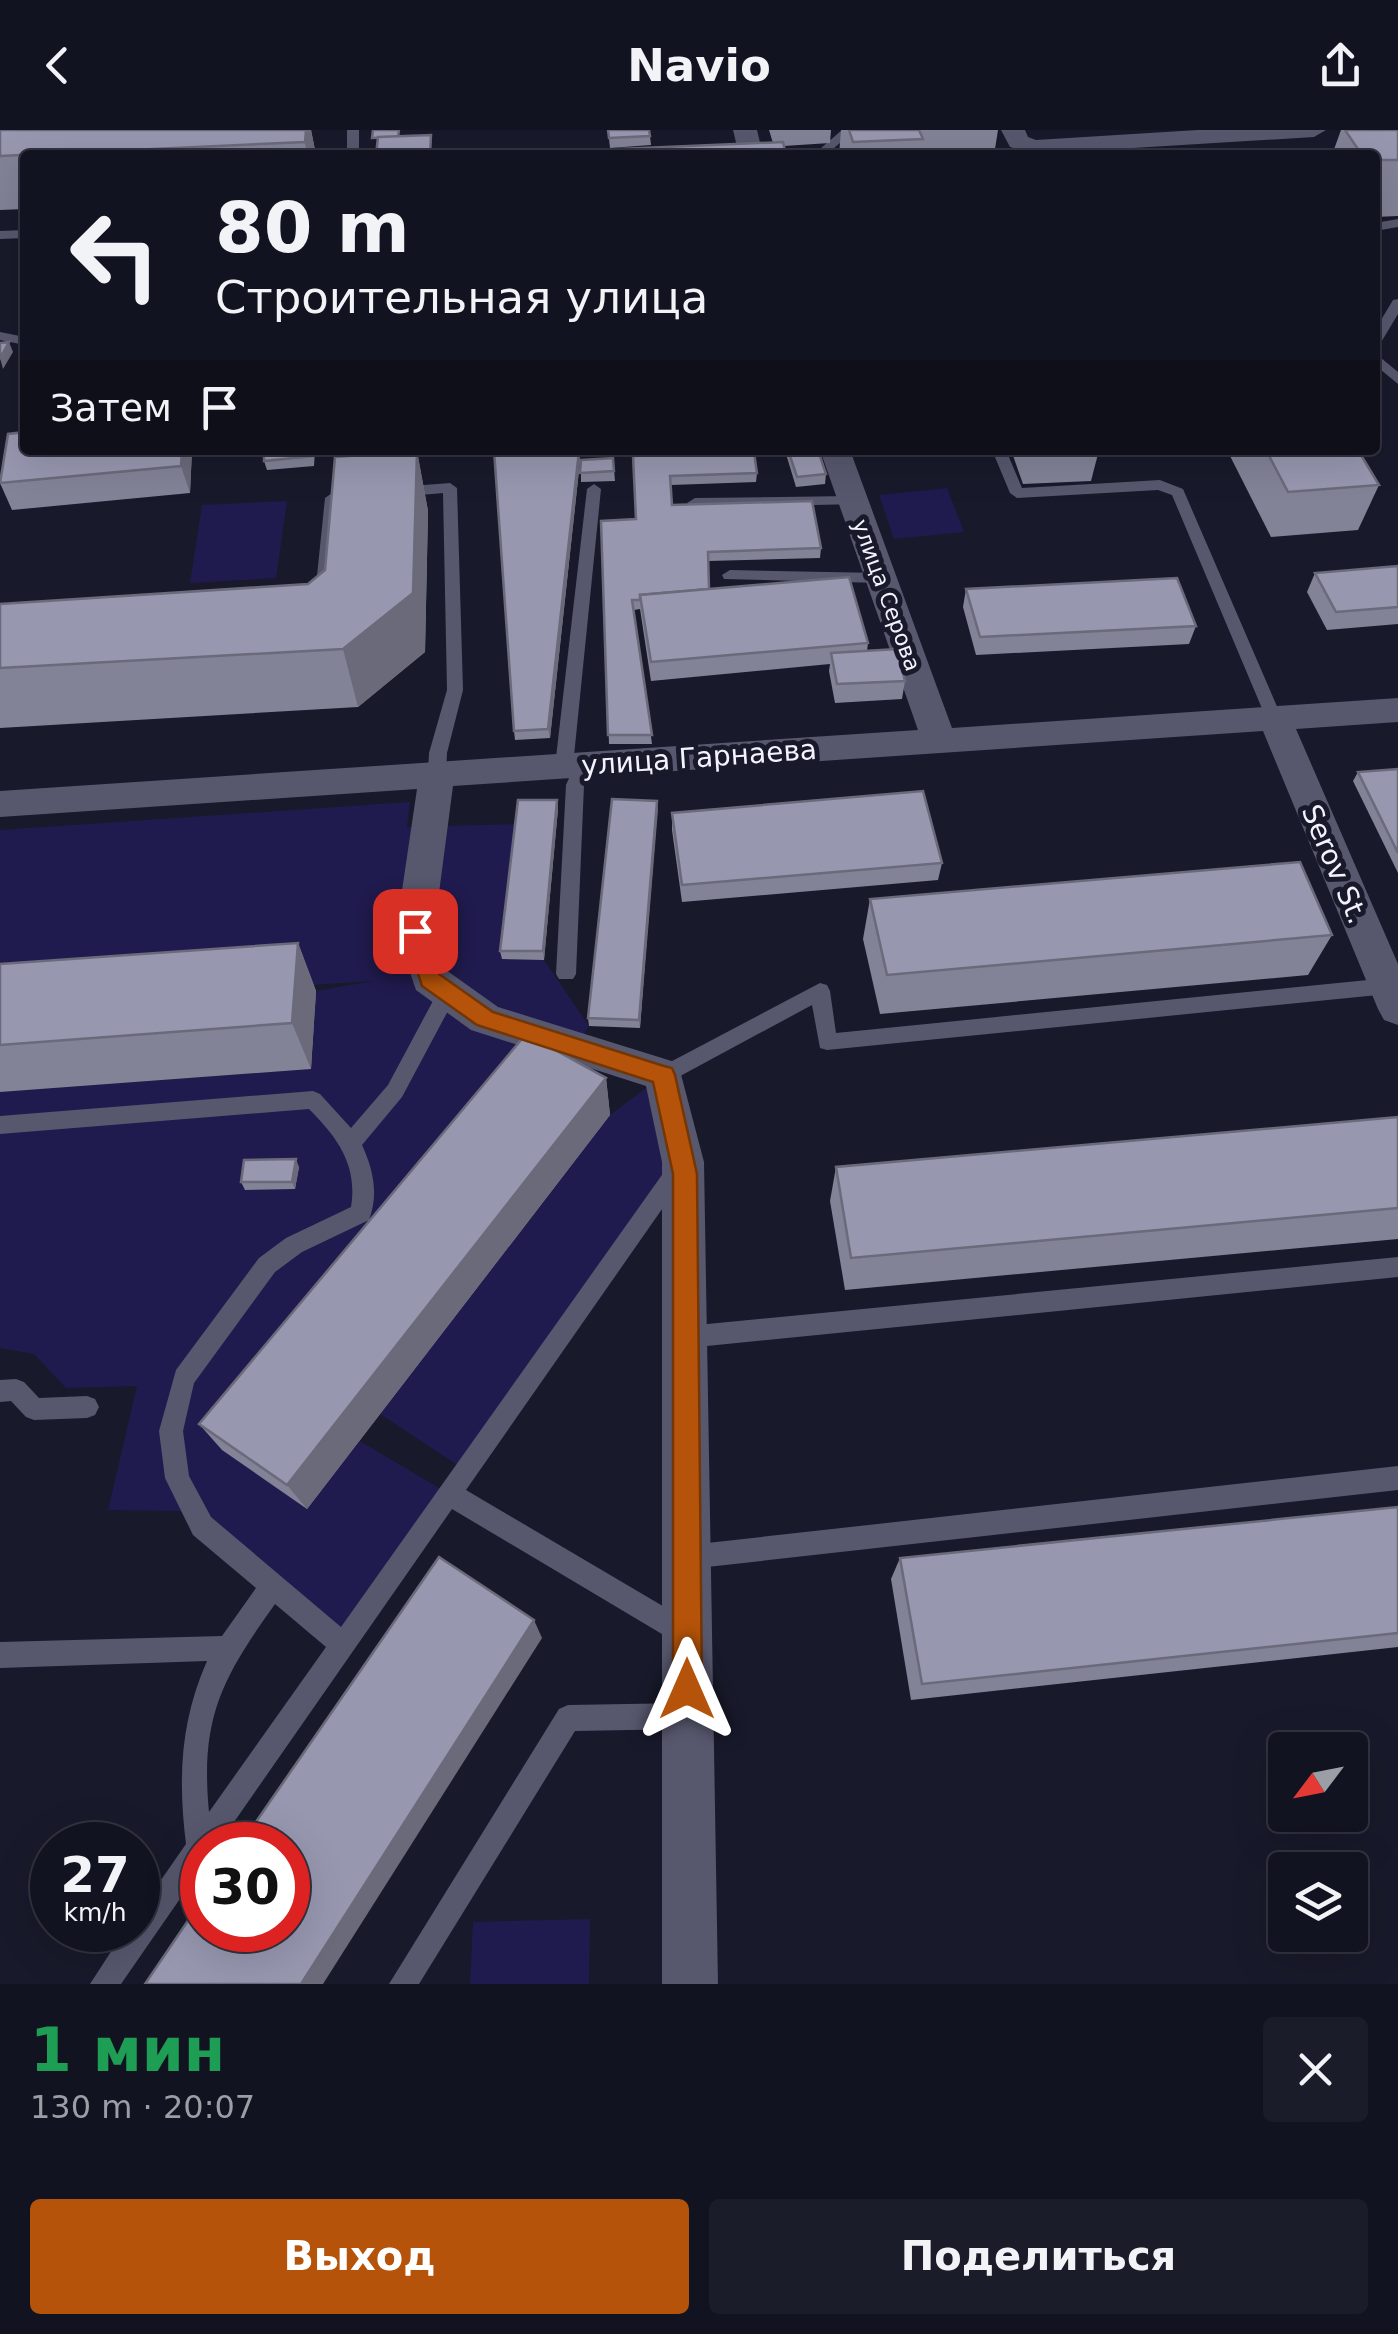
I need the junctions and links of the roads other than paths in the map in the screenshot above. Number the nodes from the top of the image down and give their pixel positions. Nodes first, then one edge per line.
1 (849, 130) edge
2 (1314, 130) edge
3 (1020, 142) edge
4 (825, 150) edge
5 (1398, 303) edge
6 (1380, 333) edge
7 (1380, 362) edge
8 (1398, 380) edge
9 (837, 455) edge
10 (1001, 455) edge
11 (594, 489) dead end
12 (853, 501) junction
13 (695, 503) edge
14 (730, 576) dead end
15 (881, 578) junction
16 (321, 617) edge
17 (1398, 710) edge
18 (1274, 718) junction
19 (940, 740) junction
20 (574, 765) junction
21 (438, 774) junction
22 (0, 804) edge
23 (566, 974) dead end
24 (448, 992) junction
25 (1393, 998) edge
26 (664, 1075) junction
27 (0, 1125) edge
28 (352, 1143) junction
29 (683, 1162) junction
30 (1398, 1267) edge
31 (687, 1337) junction
32 (0, 1391) edge
33 (87, 1408) dead end
34 (1398, 1478) edge
35 (449, 1494) junction
36 (689, 1557) junction
37 (272, 1587) junction
38 (688, 1635) junction
39 (342, 1646) junction
40 (228, 1648) junction
41 (0, 1655) edge
42 (687, 1716) junction
43 (198, 1822) edge
44 (218, 1822) edge
45 (180, 1876) edge
46 (104, 1984) edge
47 (403, 1984) edge
48 (690, 1984) edge

1 - 4 lane
2 - 3 street
5 - 6 lane
7 - 8 lane
9 - 12 street, улица Серова
10 - 18 lane
11 - 20 lane
12 - 13 lane
12 - 15 street, улица Серова
14 - 15 lane
15 - 19 street, улица Серова
16 - 21 lane
17 - 18 street, улица Гарнаева
18 - 19 street, улица Гарнаева
18 - 25 street, Serov St.
19 - 20 street, улица Гарнаева
20 - 21 street, улица Гарнаева
20 - 23 lane
21 - 22 street, улица Гарнаева
21 - 24 street
24 - 26 street
24 - 28 lane
25 - 26 lane
26 - 29 street
27 - 28 lane
28 - 37 lane
29 - 31 street
29 - 35 lane
30 - 31 lane
31 - 36 street
32 - 33 lane
34 - 36 lane
35 - 38 lane
35 - 39 lane
36 - 38 street
37 - 39 lane
37 - 40 lane
38 - 42 street
39 - 44 lane
40 - 41 lane
40 - 43 lane
42 - 47 lane
42 - 48 street
45 - 46 lane

